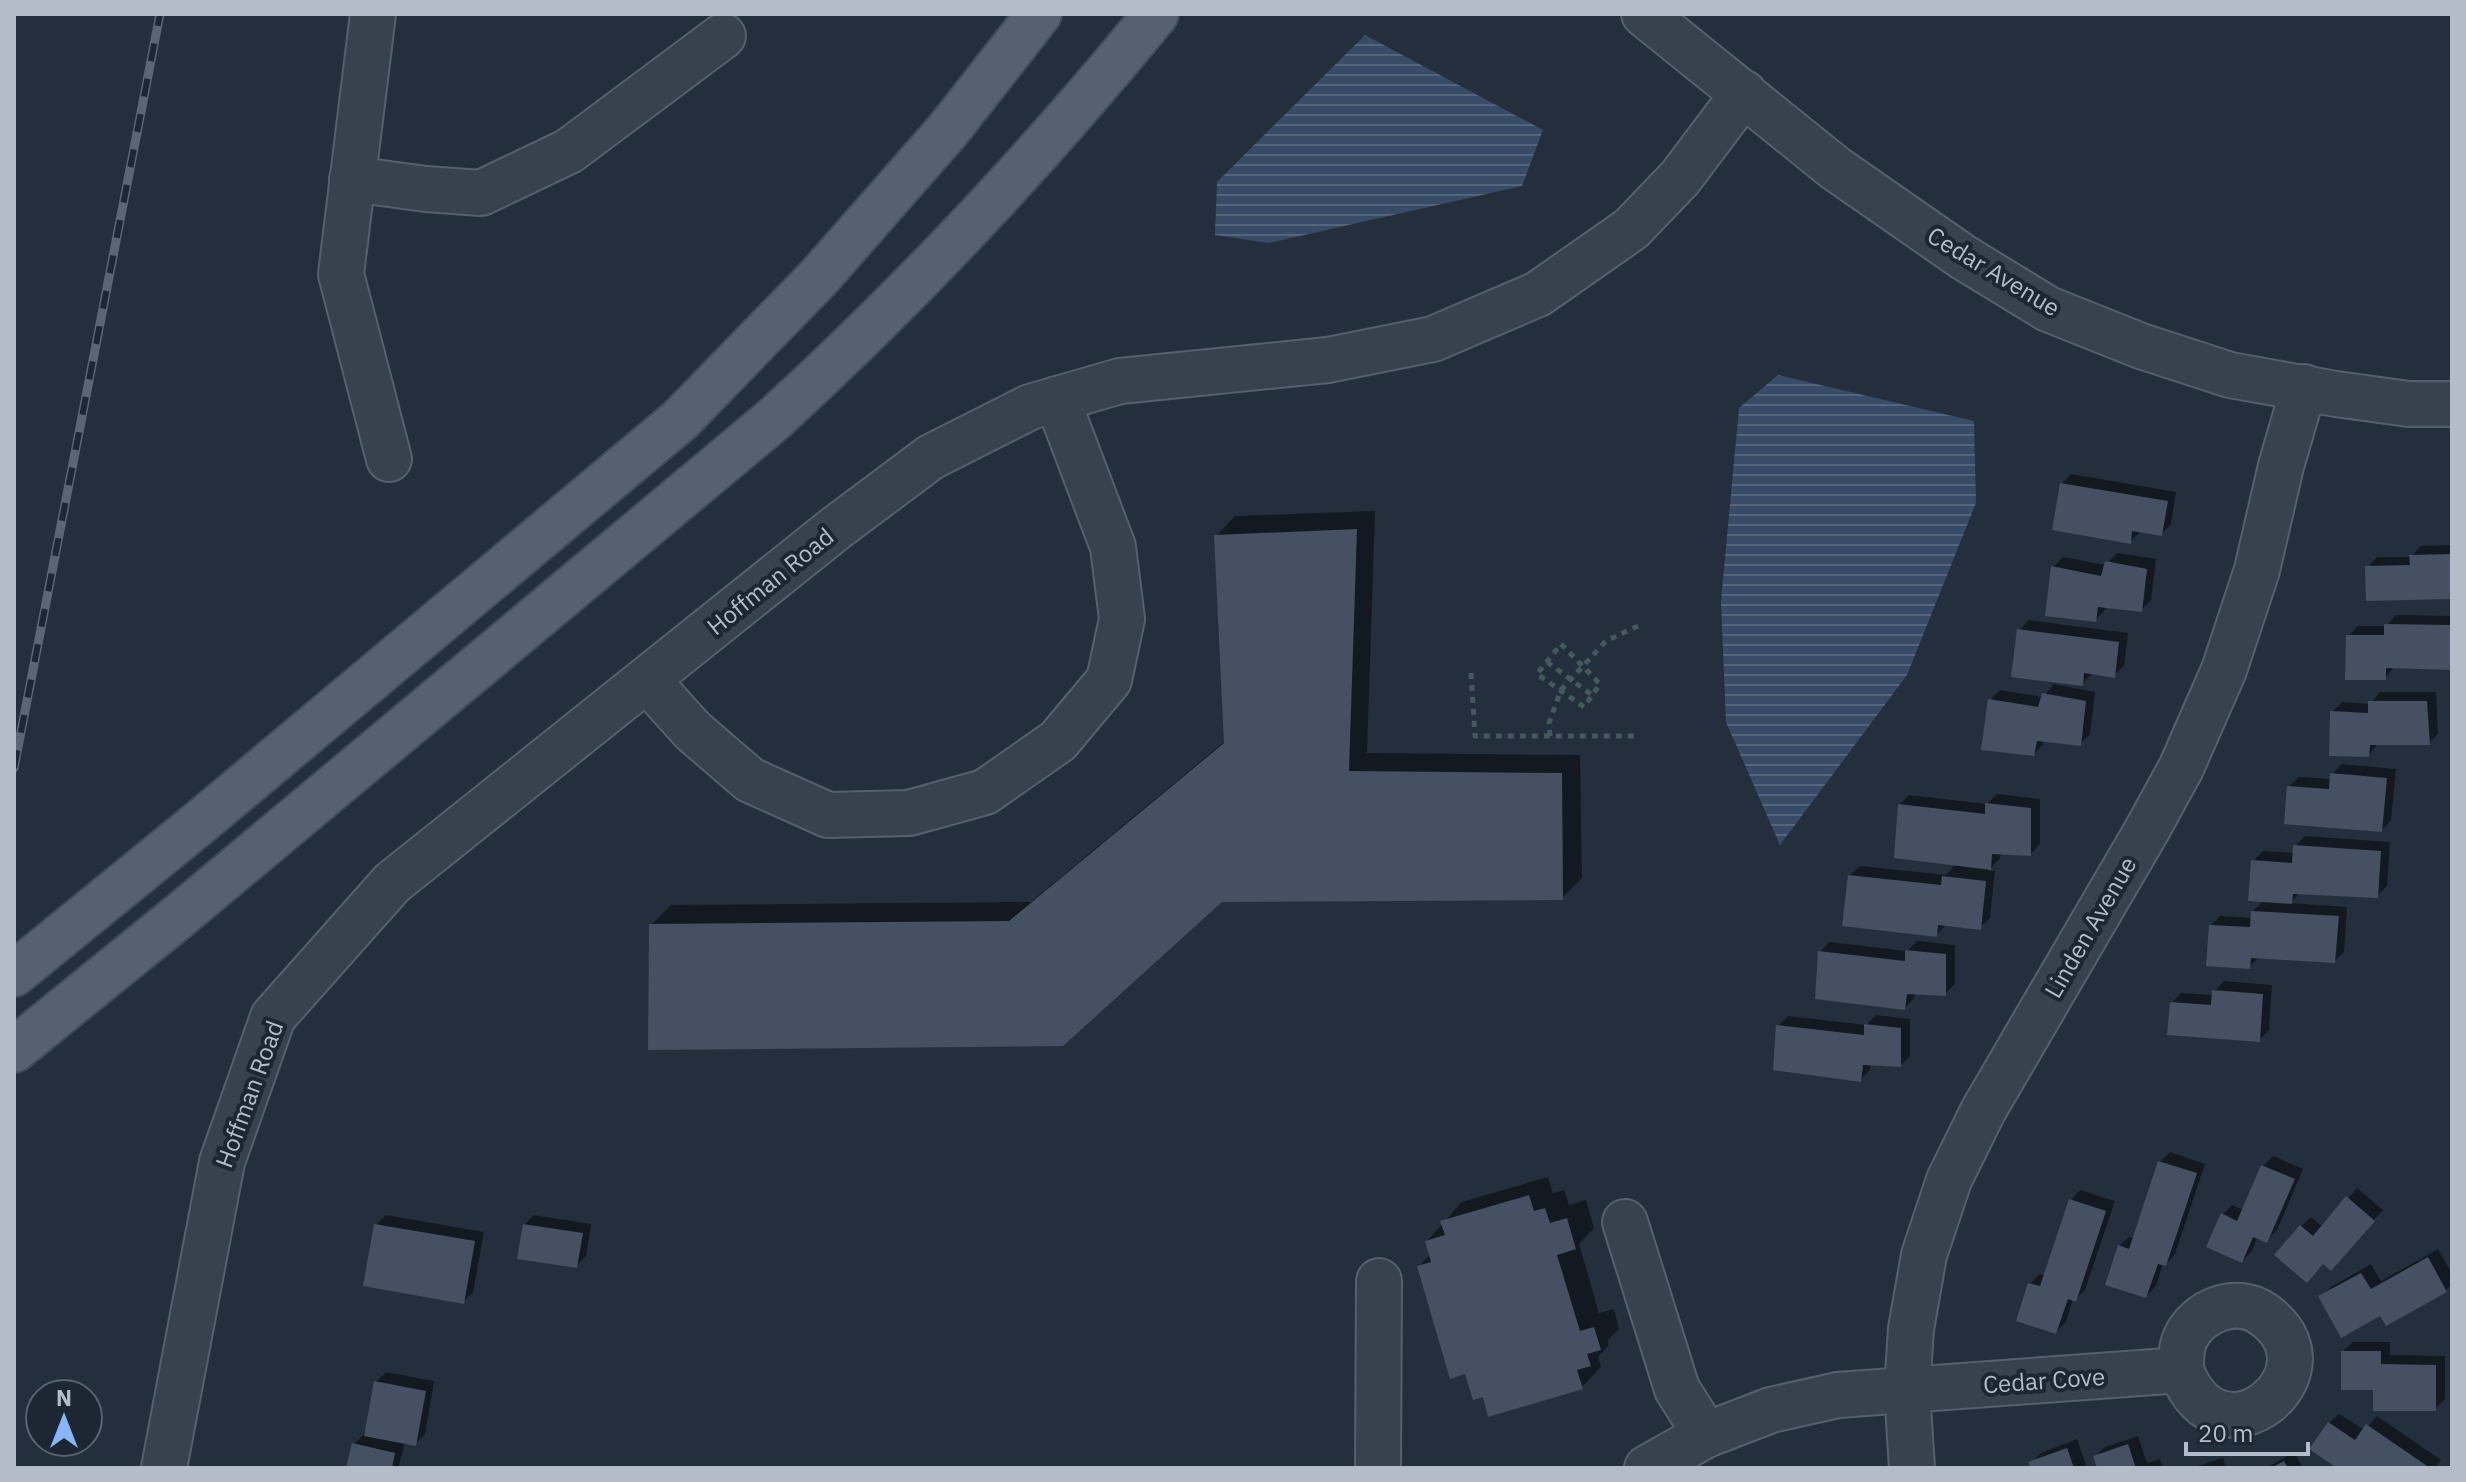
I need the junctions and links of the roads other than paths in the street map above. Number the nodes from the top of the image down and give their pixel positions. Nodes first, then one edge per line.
1 (373, 14) edge
2 (1039, 14) edge
3 (1156, 14) edge
4 (1644, 14) edge
5 (723, 36) dead end
6 (1744, 93) junction
7 (352, 179) junction
8 (2304, 387) junction
9 (1057, 399) junction
10 (2452, 404) edge
11 (389, 459) dead end
12 (647, 680) junction
13 (14, 974) edge
14 (14, 1050) edge
15 (1625, 1222) dead end
16 (1379, 1281) dead end
17 (2181, 1370) dead end
18 (1907, 1390) junction
19 (1706, 1435) junction
20 (164, 1468) edge
21 (1378, 1468) edge
22 (1647, 1468) edge
23 (1912, 1468) edge

1 - 7 street
2 - 13 main road
3 - 14 main road
4 - 6 street, Cedar Avenue
5 - 7 street
6 - 8 street, Cedar Avenue
6 - 9 street, Hoffman Road
7 - 11 street
8 - 10 street, Cedar Avenue
8 - 18 street, Linden Avenue
9 - 12 street, Hoffman Road
9 - 12 street
12 - 20 street, Hoffman Road
15 - 19 street
16 - 21 street
17 - 18 street, Cedar Cove
18 - 19 street, Cedar Cove
18 - 23 street, Linden Avenue
19 - 22 street, Cedar Cove

